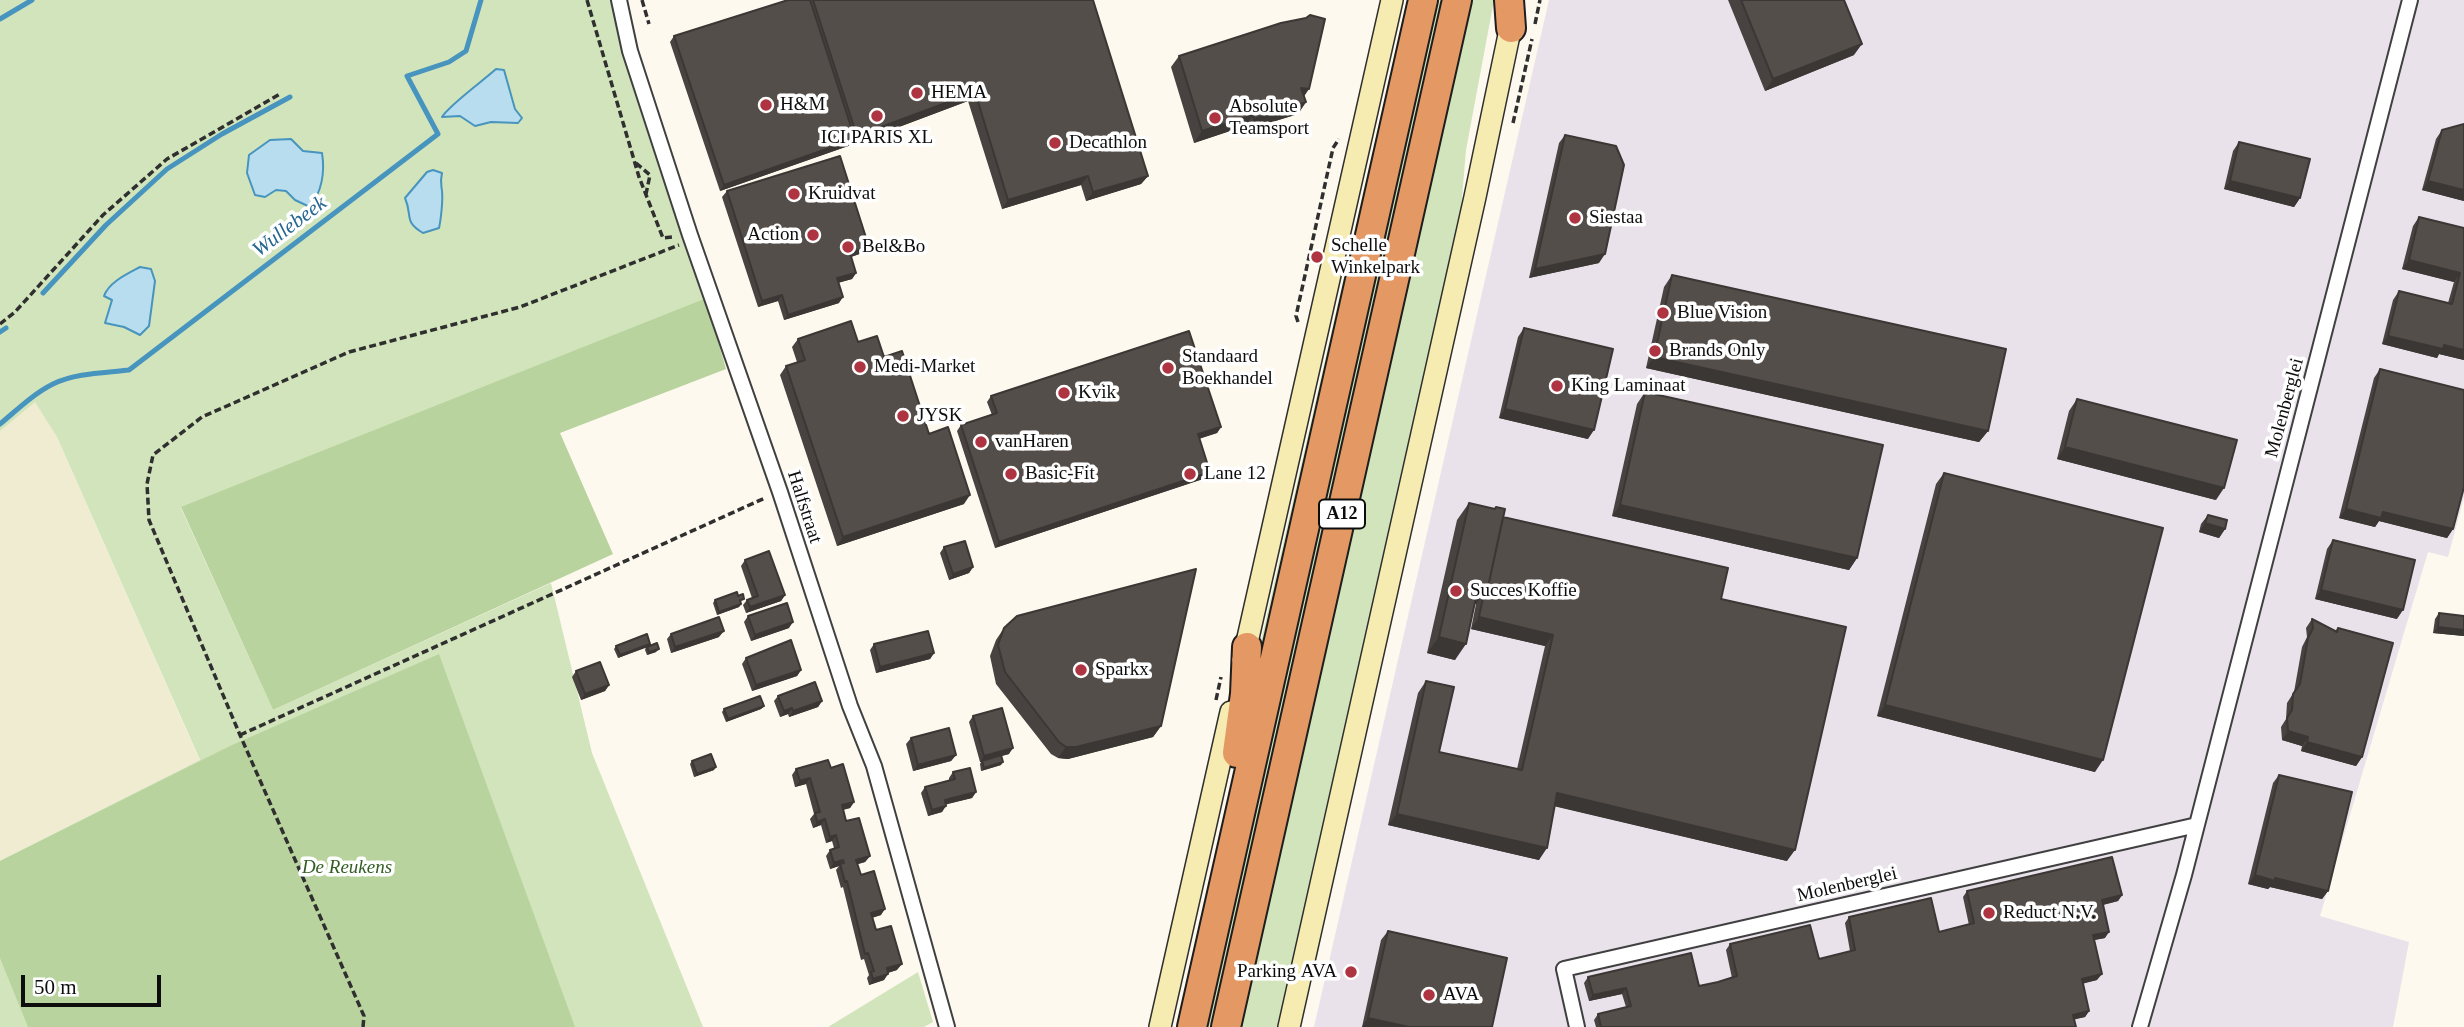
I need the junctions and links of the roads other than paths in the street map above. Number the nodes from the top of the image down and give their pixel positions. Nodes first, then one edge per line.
1 (619, 0) edge
2 (1392, 0) edge
3 (1423, 0) edge
4 (1457, 0) edge
5 (1509, 0) edge
6 (1517, 0) edge
7 (2410, 0) edge
8 (1511, 29) junction
9 (1247, 647) junction
10 (1237, 825) junction
11 (2197, 825) junction
12 (947, 1027) edge
13 (1160, 1027) edge
14 (1192, 1027) edge
15 (1226, 1027) edge
16 (1289, 1027) edge
17 (1577, 1027) edge
18 (2140, 1027) edge

1 - 12 street, Halfstraat
2 - 9 main road
3 - 10 highway, A12
4 - 15 highway, A12
5 - 8 highway
6 - 8 main road
7 - 11 street, Molenberglei
8 - 16 main road
9 - 10 highway
9 - 13 main road
10 - 14 highway, A12
11 - 17 street, Molenberglei
11 - 18 street, Molenberglei

